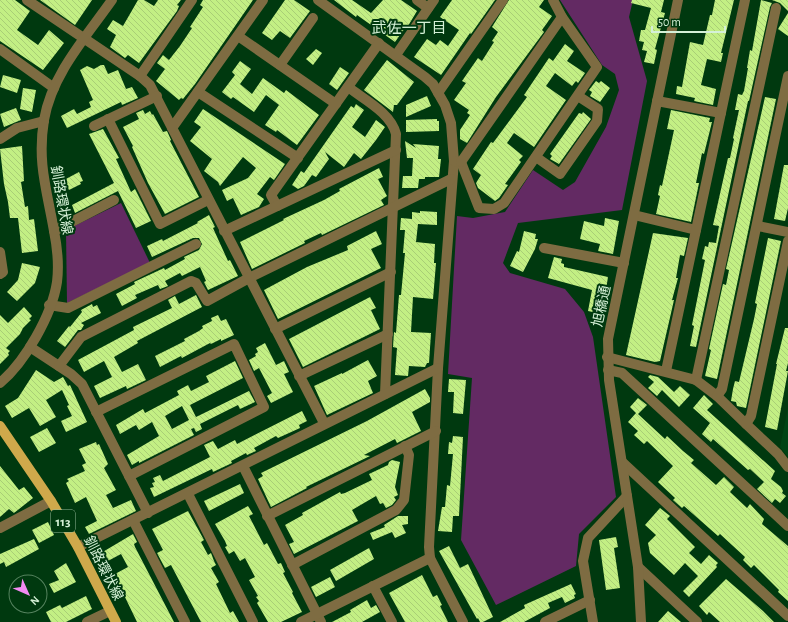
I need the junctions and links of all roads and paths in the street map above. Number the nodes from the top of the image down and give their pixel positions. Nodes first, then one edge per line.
1 (29, 0) edge
2 (112, 0) edge
3 (192, 0) edge
4 (263, 0) edge
5 (318, 0) edge
6 (417, 0) edge
7 (503, 0) edge
8 (553, 0) edge
9 (678, 0) edge
10 (745, 0) edge
11 (431, 4) edge
12 (776, 8) dead end
13 (562, 17) junction
14 (312, 18) dead end
15 (238, 36) junction
16 (84, 40) junction
17 (380, 43) junction
18 (0, 50) edge
19 (396, 55) junction
20 (280, 65) junction
21 (140, 76) junction
22 (788, 76) edge
23 (348, 87) junction
24 (54, 88) junction
25 (198, 92) junction
26 (438, 93) junction
27 (157, 96) junction
28 (578, 96) junction
29 (658, 101) junction
30 (336, 104) junction
31 (721, 113) junction
32 (108, 119) junction
33 (44, 121) junction
34 (94, 126) dead end
35 (172, 128) junction
36 (0, 139) edge
37 (396, 150) junction
38 (536, 156) junction
39 (298, 158) junction
40 (457, 162) junction
41 (451, 179) junction
42 (114, 200) dead end
43 (208, 200) junction
44 (277, 206) junction
45 (393, 208) junction
46 (634, 215) junction
47 (758, 226) junction
48 (696, 230) junction
49 (54, 231) junction
50 (224, 231) junction
51 (788, 232) edge
52 (788, 240) edge
53 (196, 244) dead end
54 (544, 248) dead end
55 (0, 252) edge
56 (624, 263) junction
57 (391, 272) junction
58 (0, 274) edge
59 (249, 278) junction
60 (49, 305) junction
61 (275, 329) junction
62 (388, 334) junction
63 (30, 347) junction
64 (607, 358) junction
65 (59, 366) junction
66 (438, 368) junction
67 (608, 370) junction
68 (666, 371) junction
69 (300, 376) junction
70 (696, 380) junction
71 (0, 383) edge
72 (385, 394) junction
73 (716, 396) junction
74 (96, 412) junction
75 (324, 423) junction
76 (746, 424) junction
77 (0, 426) edge
78 (436, 431) junction
79 (405, 446) junction
80 (622, 462) junction
81 (242, 466) junction
82 (788, 468) edge
83 (129, 476) junction
84 (188, 494) junction
85 (627, 496) junction
86 (51, 501) junction
87 (148, 513) junction
88 (267, 516) junction
89 (133, 520) junction
90 (788, 526) edge
91 (0, 528) edge
92 (78, 547) junction
93 (430, 558) junction
94 (292, 565) junction
95 (638, 567) junction
96 (373, 586) junction
97 (590, 600) junction
98 (110, 611) junction
99 (788, 616) edge
100 (319, 618) edge
101 (87, 622) edge
102 (116, 622) edge
103 (185, 622) edge
104 (253, 622) edge
105 (301, 622) edge
106 (392, 622) edge
107 (463, 622) edge
108 (545, 622) edge
109 (593, 622) edge
110 (641, 622) edge
111 (697, 622) edge

1 - 16 street
2 - 16 street, 釧路環状線
3 - 21 street
4 - 15 street
5 - 17 street
6 - 11 street
7 - 26 street
8 - 13 street
9 - 29 street, 旭橋通
10 - 31 street
11 - 19 street
12 - 70 street
13 - 28 street
13 - 40 street
14 - 20 street
15 - 20 street
15 - 25 street
16 - 21 street
16 - 24 street, 釧路環状線
17 - 19 street
17 - 23 street
18 - 24 street
19 - 26 street
20 - 30 street
21 - 27 street
22 - 47 street
23 - 30 street
23 - 37 street
24 - 33 street, 釧路環状線
25 - 35 street
25 - 39 street
26 - 40 street
27 - 32 street
27 - 35 street
28 - 38 street
28 - 38 street
29 - 31 street
29 - 46 street, 旭橋通
30 - 39 street
31 - 48 street
32 - 34 street
32 - 43 street
33 - 36 street
33 - 49 street, 釧路環状線
35 - 43 street
37 - 44 street
37 - 45 street
38 - 40 street
39 - 44 street
40 - 41 street
41 - 45 street
41 - 66 street
42 - 49 street
43 - 50 street
44 - 50 street
45 - 57 street
45 - 59 street
46 - 48 street
46 - 56 street, 旭橋通
47 - 51 street
47 - 73 street
48 - 68 street
49 - 60 street, 釧路環状線
50 - 59 street
52 - 76 street
53 - 60 street
54 - 56 street
55 - 58 street
56 - 64 street, 旭橋通
57 - 61 street
57 - 62 street
59 - 61 street
59 - 65 street
60 - 63 street, 釧路環状線
61 - 69 street
62 - 69 street
62 - 72 street
63 - 65 street
63 - 71 street, 釧路環状線
64 - 67 street, 旭橋通
64 - 68 street
65 - 74 street
66 - 72 street
66 - 78 street
67 - 80 street, 旭橋通
67 - 90 street
68 - 70 street
69 - 75 street
70 - 73 street
72 - 75 street
73 - 76 street
74 - 83 street
74 - 83 street
75 - 81 street
76 - 82 street
77 - 86 main road, 釧路環状線 / 113
78 - 79 street
78 - 93 street
79 - 88 street
79 - 94 street
80 - 85 street, 旭橋通
80 - 99 street
81 - 84 street
81 - 88 street
83 - 87 street
84 - 87 street
84 - 104 street
85 - 95 street, 旭橋通
85 - 97 street
86 - 91 street
86 - 92 main road, 釧路環状線 / 113
87 - 89 street
88 - 94 street
89 - 92 street
89 - 103 street
92 - 98 main road, 釧路環状線 / 113
93 - 96 street
93 - 107 street
94 - 100 street
95 - 110 street, 旭橋通
95 - 111 street
96 - 100 street
96 - 106 street
97 - 108 street
97 - 109 street
98 - 101 street
98 - 102 main road, 釧路環状線 / 113
100 - 105 street

